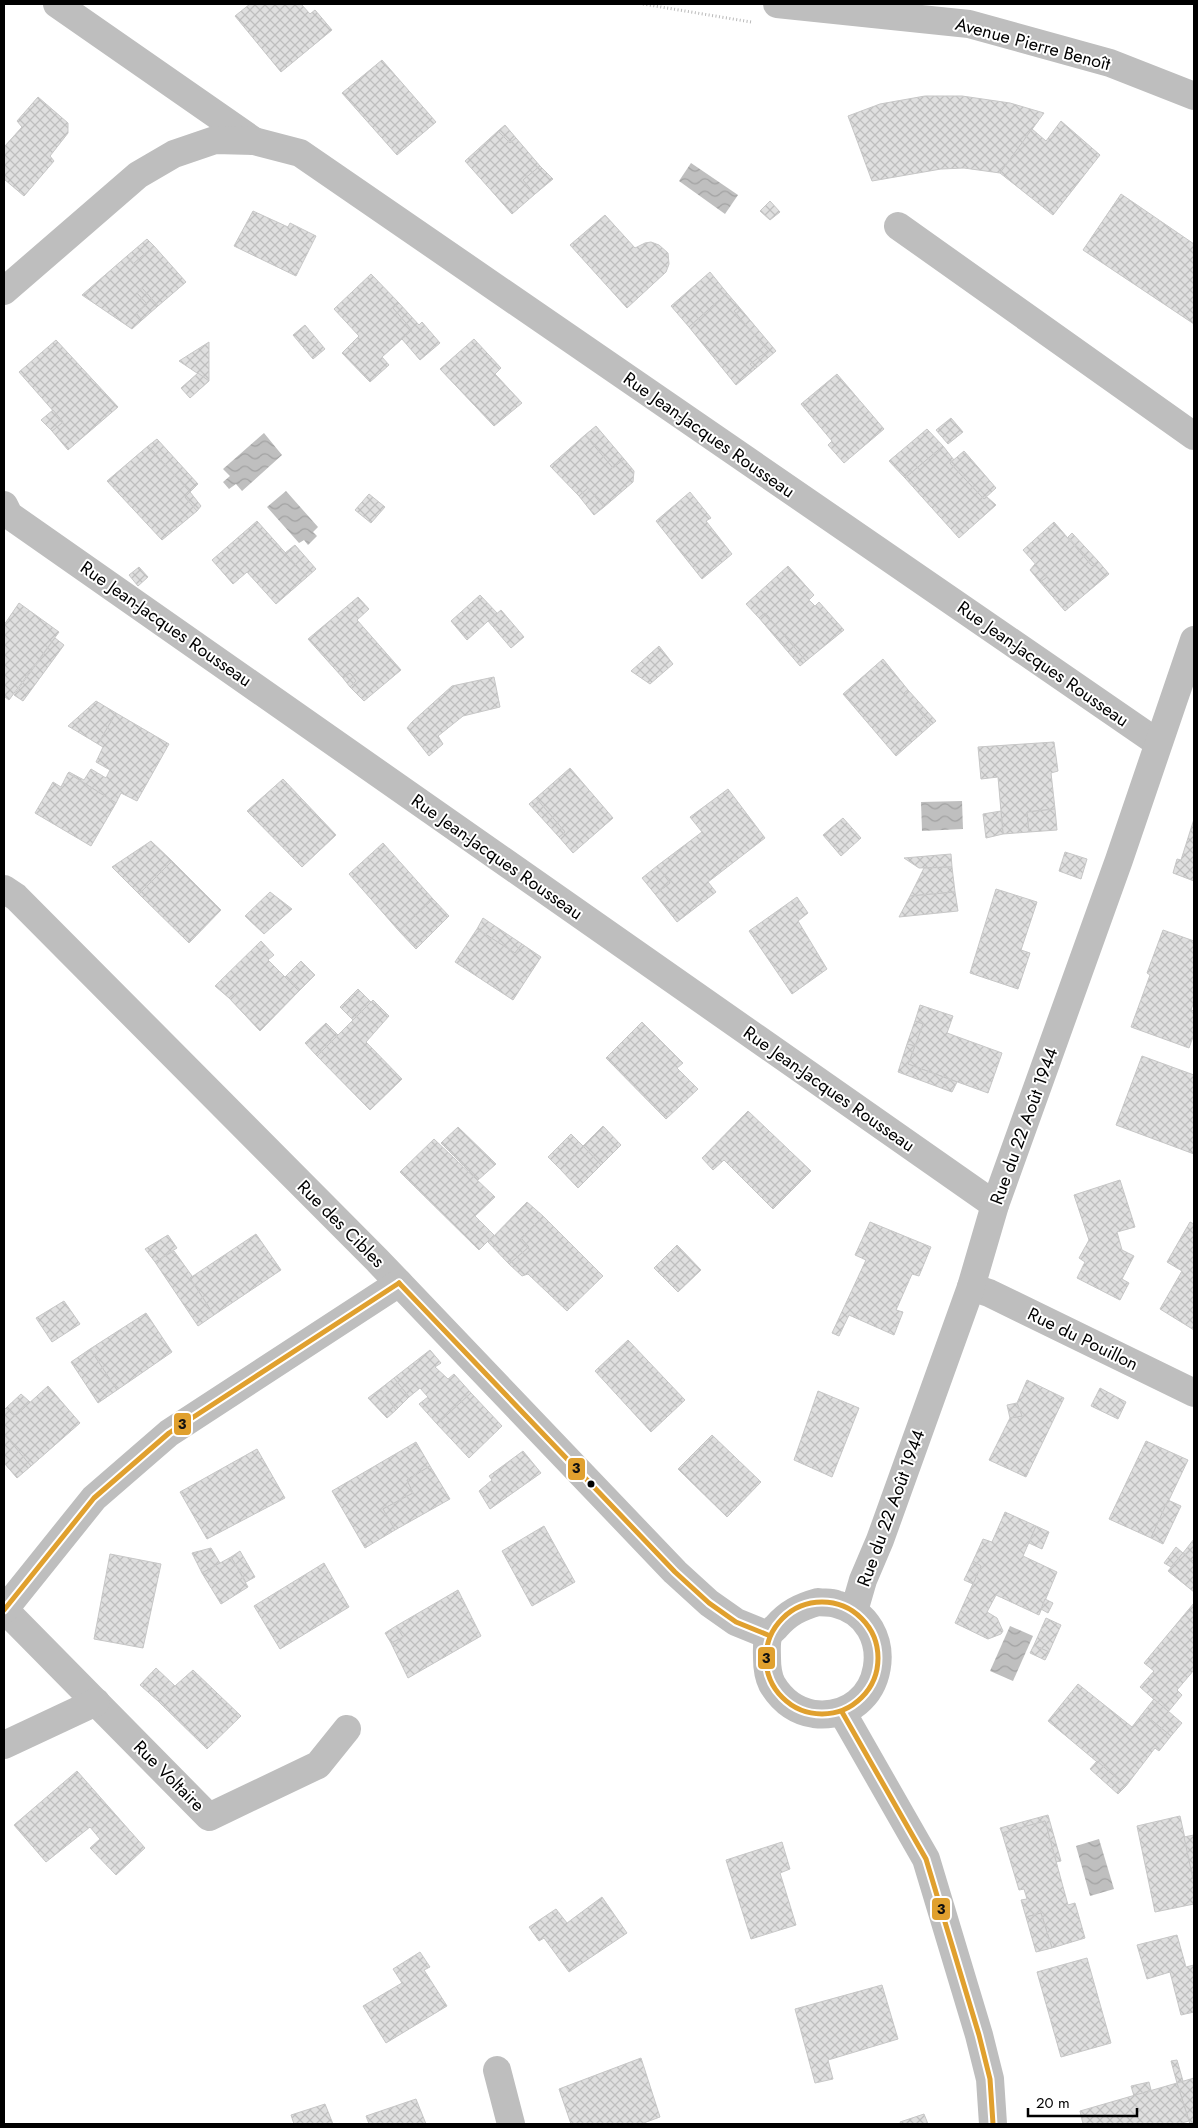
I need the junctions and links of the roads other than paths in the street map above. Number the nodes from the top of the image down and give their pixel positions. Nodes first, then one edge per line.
1 (57, 4) edge
2 (777, 4) edge
3 (1194, 96) edge
4 (254, 141) junction
5 (898, 226) dead end
6 (4, 291) edge
7 (1194, 436) edge
8 (4, 505) edge
9 (1194, 640) edge
10 (1158, 743) junction
11 (8, 897) edge
12 (995, 1205) junction
13 (399, 1283) junction
14 (971, 1287) junction
15 (1194, 1393) edge
16 (4, 1610) edge
17 (854, 1611) junction
18 (768, 1636) junction
19 (96, 1702) junction
20 (842, 1712) junction
21 (347, 1729) dead end
22 (4, 1745) edge
23 (497, 2070) dead end
24 (511, 2124) edge
25 (993, 2124) edge

1 - 4 street, Rue Jean-Jacques Rousseau
2 - 3 street, Avenue Pierre Benoît
4 - 6 street, Rue Jean-Jacques Rousseau
4 - 10 street, Rue Jean-Jacques Rousseau
5 - 7 street
8 - 12 street, Rue Jean-Jacques Rousseau
9 - 10 street, Rue du 22 Août 1944
10 - 12 street, Rue du 22 Août 1944
11 - 13 street, Rue des Cibles
12 - 14 street, Rue du 22 Août 1944
13 - 16 street, Rue Voltaire
13 - 18 street, Rue des Cibles
14 - 15 street, Rue du Pouillon
14 - 17 street, Rue du 22 Août 1944
16 - 19 street, Rue Voltaire
17 - 18 street
17 - 20 street
18 - 20 street
19 - 21 street, Rue Voltaire
19 - 22 street
20 - 25 street
23 - 24 street

